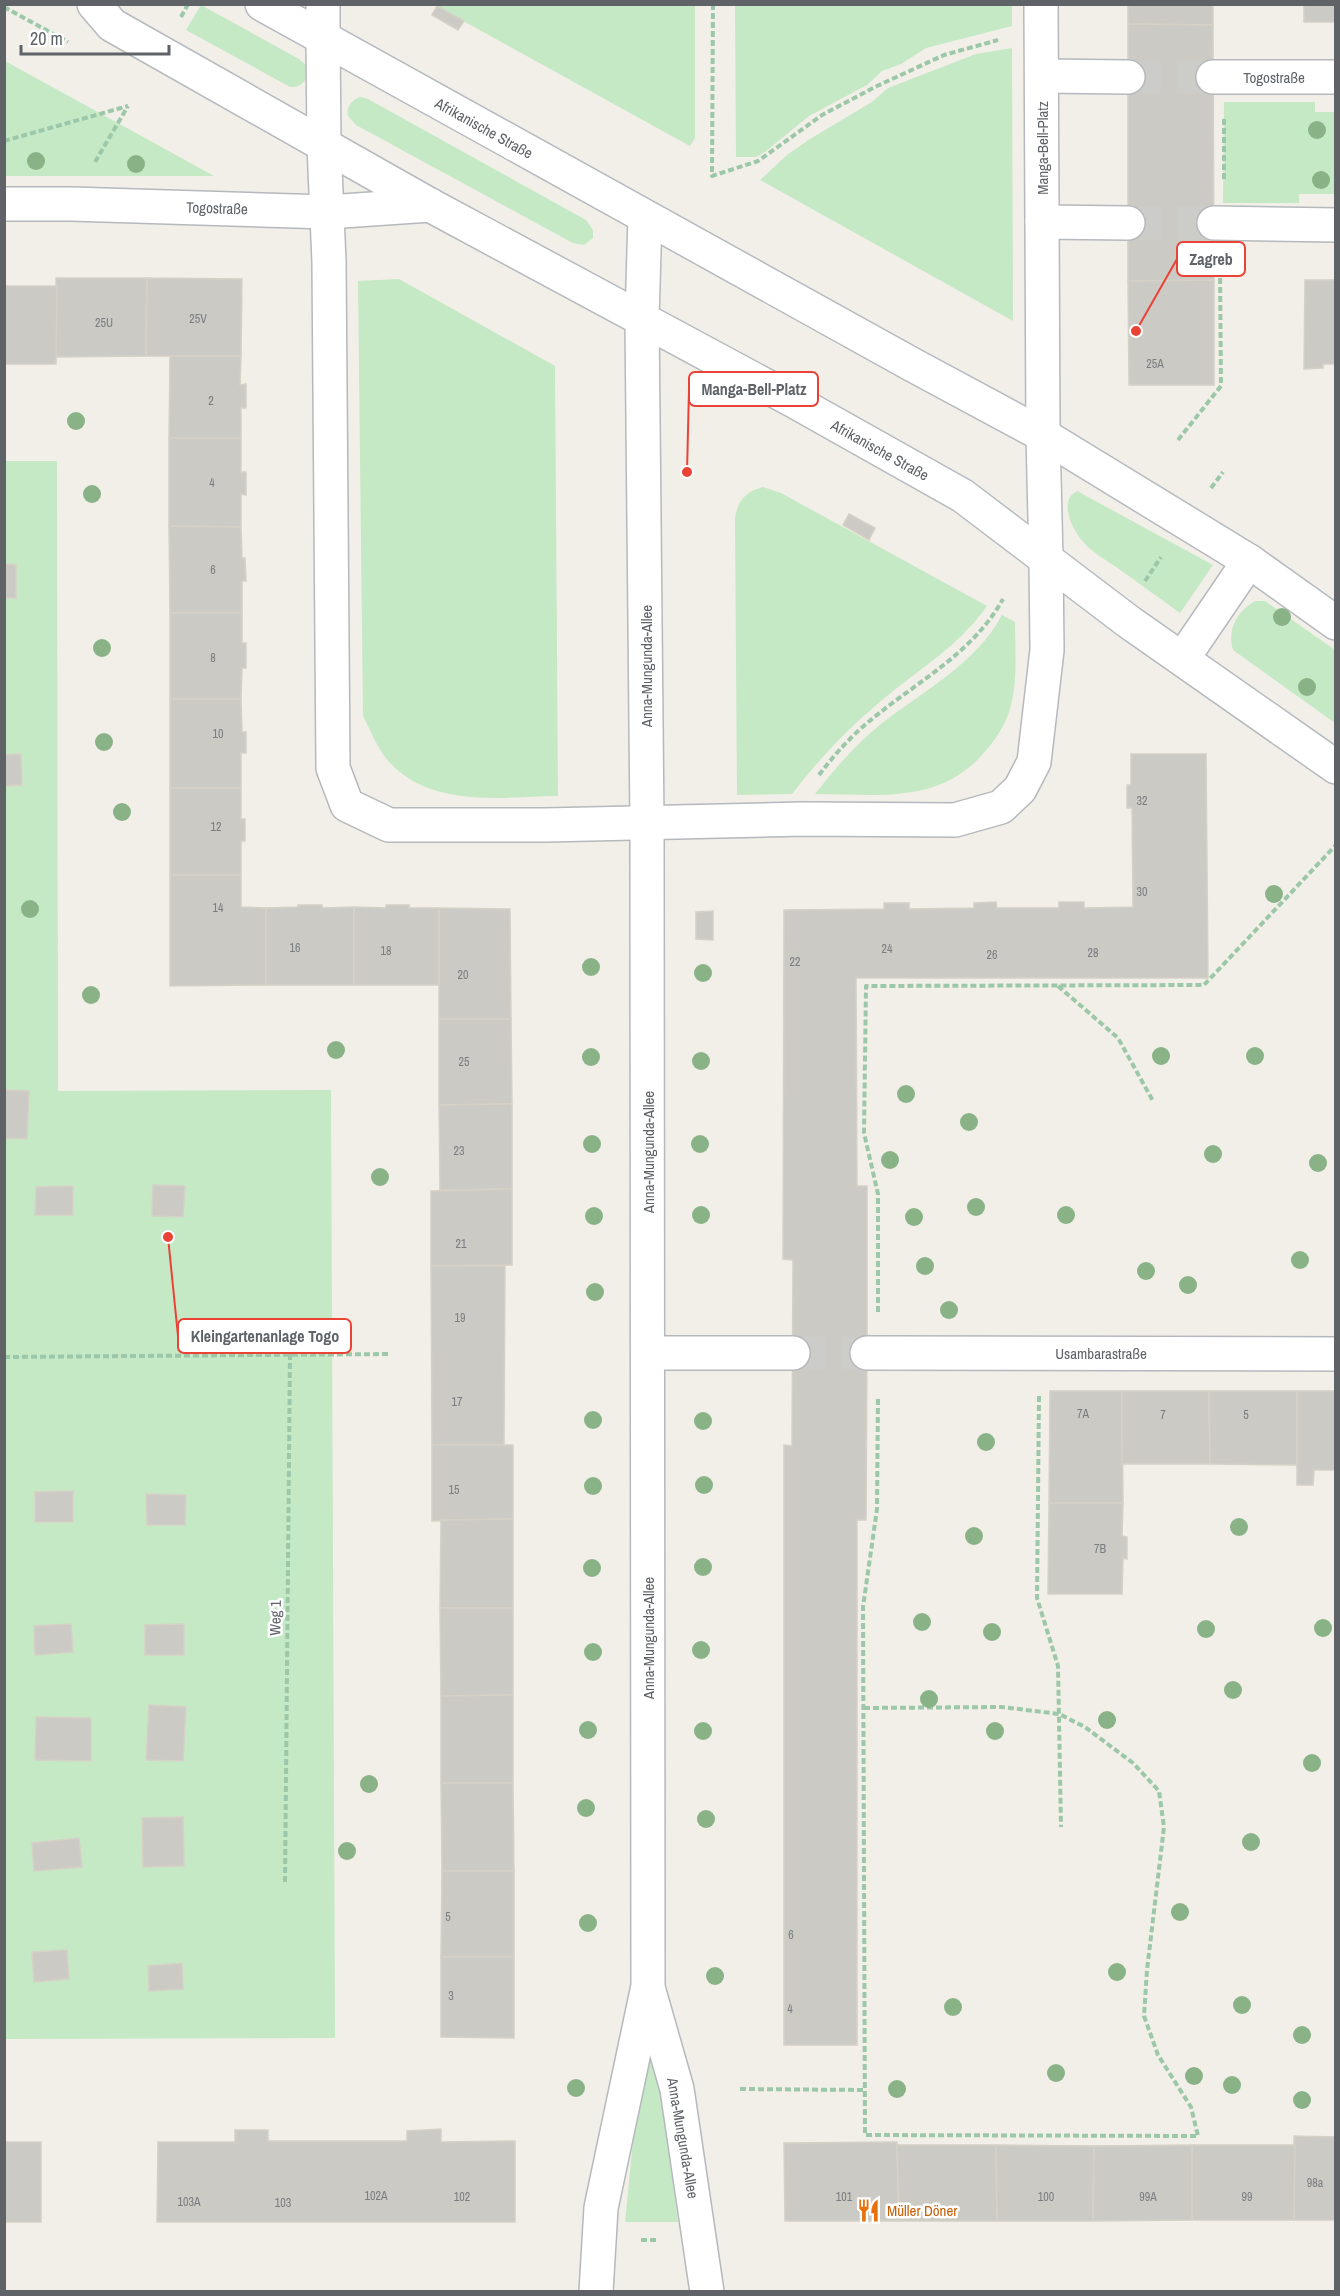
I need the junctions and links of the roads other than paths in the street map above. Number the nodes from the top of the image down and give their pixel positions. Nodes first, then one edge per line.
1 (94, 4) edge
2 (262, 4) edge
3 (323, 4) edge
4 (1042, 19) edge
5 (323, 38) junction
6 (1042, 76) junction
7 (1128, 77) tunnel mouth
8 (1218, 77) tunnel mouth
9 (1335, 77) edge
10 (324, 145) junction
11 (4, 204) edge
12 (430, 205) junction
13 (328, 212) junction
14 (645, 217) junction
15 (1042, 222) junction
16 (1128, 223) tunnel mouth
17 (1219, 223) tunnel mouth
18 (1335, 225) edge
19 (642, 319) junction
20 (1043, 435) junction
21 (1046, 560) junction
22 (1249, 561) junction
23 (1335, 623) edge
24 (1182, 658) junction
25 (1335, 767) edge
26 (647, 824) junction
27 (648, 1353) junction
28 (793, 1353) tunnel mouth
29 (867, 1353) tunnel mouth
30 (1335, 1354) edge
31 (648, 1986) junction
32 (596, 2292) edge
33 (707, 2292) edge

1 - 10 street, Afrikanische Straße
2 - 5 street, Afrikanische Straße
3 - 5 street
4 - 6 street, Manga-Bell-Platz
5 - 10 street
5 - 14 street, Afrikanische Straße
6 - 7 street
6 - 15 street, Manga-Bell-Platz
8 - 9 street, Togostraße
10 - 12 street, Afrikanische Straße
10 - 13 street
11 - 13 street, Togostraße
12 - 13 street, Togostraße
12 - 19 street, Afrikanische Straße
13 - 26 street
14 - 19 street
14 - 20 street, Afrikanische Straße
15 - 16 street
15 - 20 street, Manga-Bell-Platz
17 - 18 street
19 - 21 street, Afrikanische Straße
19 - 26 street, Anna-Mungunda-Allee
20 - 21 street
20 - 22 street, Afrikanische Straße
21 - 24 street, Afrikanische Straße
21 - 26 street
22 - 23 street, Afrikanische Straße
22 - 24 street
24 - 25 street, Afrikanische Straße
26 - 27 street, Anna-Mungunda-Allee
27 - 28 street
27 - 31 street, Anna-Mungunda-Allee
29 - 30 street, Usambarastraße
31 - 32 street, Anna-Mungunda-Allee
31 - 33 street, Anna-Mungunda-Allee

